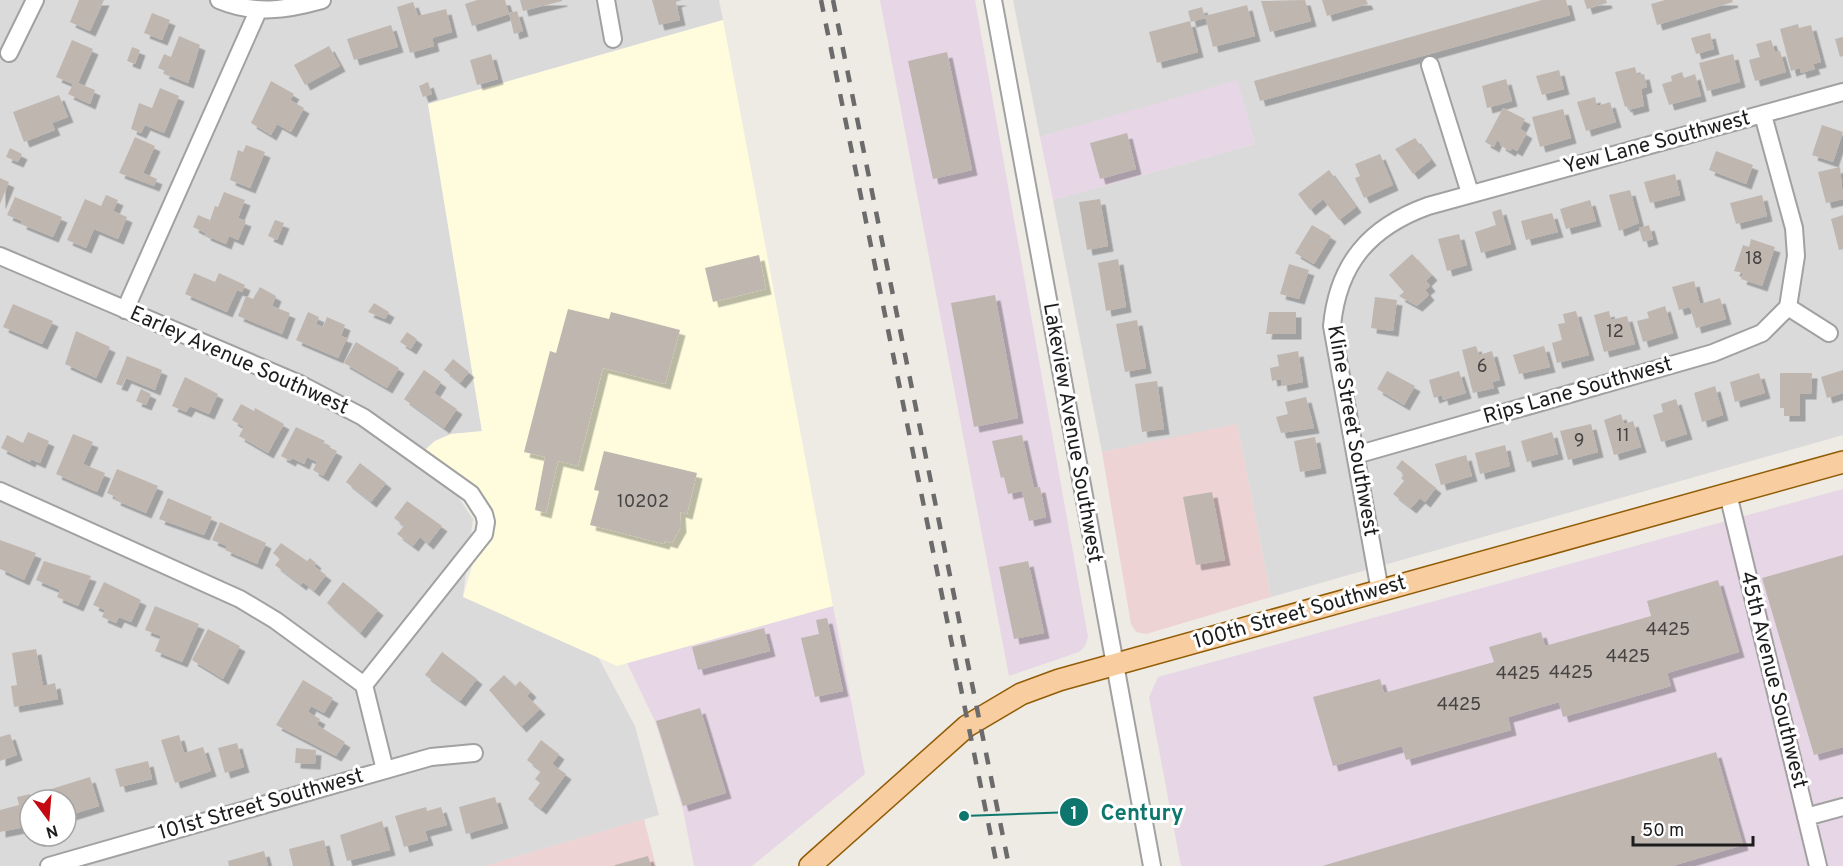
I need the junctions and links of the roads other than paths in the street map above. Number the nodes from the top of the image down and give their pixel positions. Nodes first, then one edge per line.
1 (35, 0) edge
2 (219, 0) edge
3 (322, 0) edge
4 (606, 0) edge
5 (993, 0) edge
6 (258, 11) junction
7 (613, 39) dead end
8 (9, 53) dead end
9 (1430, 65) dead end
10 (1843, 92) edge
11 (1763, 115) junction
12 (1470, 193) junction
13 (0, 256) edge
14 (1788, 307) junction
15 (124, 310) junction
16 (1829, 333) dead end
17 (1356, 455) junction
18 (1843, 462) edge
19 (0, 491) edge
20 (1728, 494) junction
21 (1380, 591) junction
22 (1115, 664) junction
23 (364, 684) junction
24 (474, 753) dead end
25 (384, 770) junction
26 (1843, 807) edge
27 (1806, 817) junction
28 (49, 866) edge
29 (810, 866) edge
30 (1152, 866) edge
31 (1818, 866) edge

1 - 8 street
2 - 6 street
3 - 6 street
4 - 7 street
5 - 22 street, Lakeview Avenue Southwest
6 - 15 street
9 - 12 street
10 - 11 street, Yew Lane Southwest
11 - 12 street, Yew Lane Southwest
11 - 14 street
12 - 17 street, Kline Street Southwest
13 - 15 street, Earley Avenue Southwest
14 - 16 street
14 - 17 street, Rips Lane Southwest
15 - 23 street, Earley Avenue Southwest
17 - 21 street, Kline Street Southwest
18 - 20 main road, 100th Street Southwest
19 - 23 street
20 - 21 main road, 100th Street Southwest
20 - 27 street, 45th Avenue Southwest
21 - 22 main road, 100th Street Southwest
22 - 29 main road, 100th Street Southwest
22 - 30 street, Lakeview Avenue Southwest
23 - 25 street
24 - 25 street, 101st Street Southwest
25 - 28 street, 101st Street Southwest
26 - 27 street
27 - 31 street, 45th Avenue Southwest

